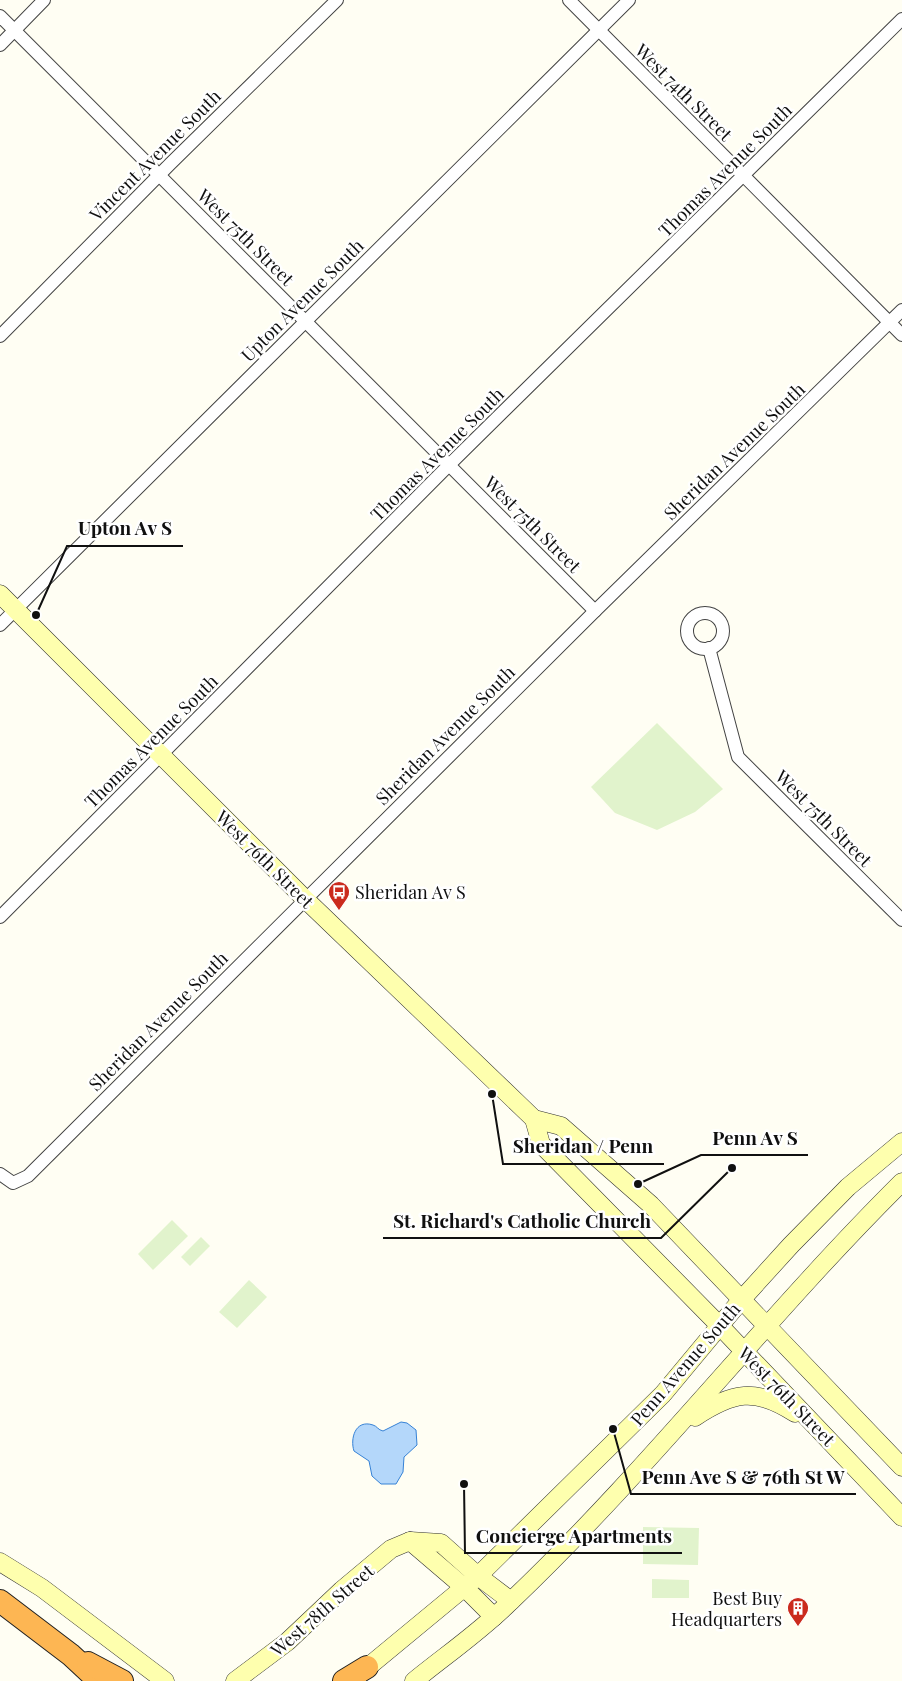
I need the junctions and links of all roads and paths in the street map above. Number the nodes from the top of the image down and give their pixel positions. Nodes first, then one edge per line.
1 (44, 0) edge
2 (337, 0) edge
3 (569, 0) edge
4 (629, 0) edge
5 (0, 16) edge
6 (902, 19) edge
7 (14, 31) junction
8 (598, 31) junction
9 (0, 45) edge
10 (159, 175) junction
11 (744, 177) junction
12 (902, 310) edge
13 (306, 322) junction
14 (890, 323) junction
15 (902, 335) edge
16 (0, 336) edge
17 (450, 465) junction
18 (0, 594) edge
19 (16, 610) junction
20 (595, 611) junction
21 (0, 625) edge
22 (709, 648) dead end
23 (162, 756) junction
24 (304, 899) junction
25 (0, 917) edge
26 (902, 920) edge
27 (534, 1120) junction
28 (902, 1142) edge
29 (0, 1174) edge
30 (902, 1182) edge
31 (742, 1299) junction
32 (767, 1325) junction
33 (720, 1326) junction
34 (744, 1351) junction
35 (816, 1427) junction
36 (679, 1428) junction
37 (902, 1466) edge
38 (902, 1517) edge
39 (410, 1541) junction
40 (0, 1562) edge
41 (478, 1576) junction
42 (465, 1588) junction
43 (0, 1601) edge
44 (512, 1601) junction
45 (494, 1617) junction
46 (71, 1655) junction
47 (359, 1674) edge
48 (99, 1681) edge
49 (122, 1681) edge
50 (165, 1681) edge
51 (235, 1681) edge
52 (344, 1681) edge
53 (414, 1681) edge

1 - 7 street
2 - 10 street, Vincent Avenue South
3 - 8 street, West 74th Street
4 - 8 street, Upton Avenue South
5 - 7 street, West 75th Street
6 - 11 street, Thomas Avenue South
7 - 9 street
7 - 10 street, West 75th Street
8 - 11 street, West 74th Street
8 - 13 street, Upton Avenue South
10 - 13 street, West 75th Street
10 - 16 street, Vincent Avenue South
11 - 14 street, West 74th Street
11 - 17 street, Thomas Avenue South
12 - 14 street, Sheridan Avenue South
13 - 17 street, West 75th Street
13 - 19 street, Upton Avenue South
14 - 15 street, West 74th Street
14 - 20 street, Sheridan Avenue South
17 - 20 street, West 75th Street
17 - 23 street, Thomas Avenue South
18 - 19 street, West 76th Street
19 - 21 street, Upton Avenue South
19 - 23 street, West 76th Street
20 - 24 street, Sheridan Avenue South
22 - 26 street, West 75th Street
23 - 24 street, West 76th Street
23 - 25 street, Thomas Avenue South
24 - 27 street, West 76th Street
24 - 29 street, Sheridan Avenue South
27 - 31 street, West 76th Street
27 - 33 street, West 76th Street
28 - 31 street, Penn Avenue South
30 - 32 street, Penn Avenue South
31 - 32 street, West 76th Street
31 - 33 street, Penn Avenue South
32 - 34 street, Penn Avenue South
32 - 37 street, West 76th Street
33 - 34 street, West 76th Street
33 - 41 street, Penn Avenue South
34 - 35 street, West 76th Street
34 - 36 street, Penn Avenue South
35 - 36 street
35 - 38 street, West 76th Street
36 - 44 street, Penn Avenue South
39 - 41 street
39 - 42 street
39 - 51 street, West 78th Street
40 - 50 street
41 - 42 street, Penn Avenue South
41 - 44 street
42 - 45 street
42 - 47 street, Penn Avenue South
43 - 46 highway
44 - 45 street, Penn Avenue South
45 - 53 street, Penn Avenue South
46 - 48 highway
46 - 49 highway
47 - 52 highway

